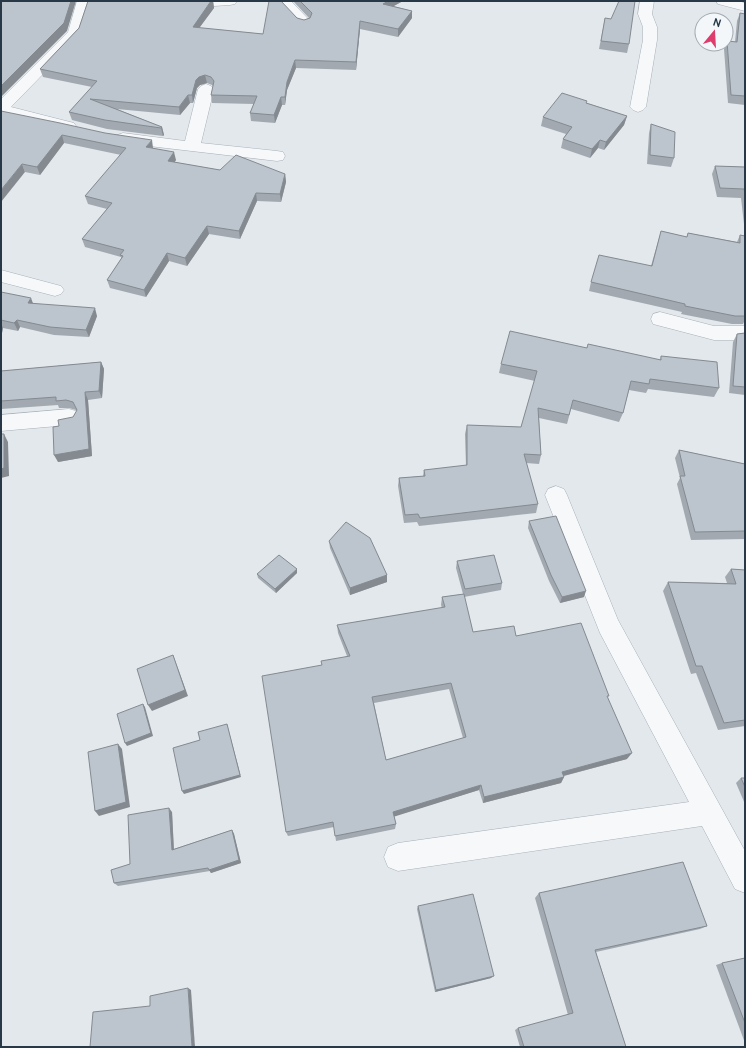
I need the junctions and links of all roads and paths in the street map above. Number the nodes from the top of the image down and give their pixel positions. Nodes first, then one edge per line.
1 (84, 1) edge
2 (177, 1) edge
3 (230, 1) edge
4 (282, 1) edge
5 (647, 1) edge
6 (723, 1) edge
7 (745, 7) edge
8 (304, 22) edge
9 (206, 89) dead end
10 (638, 107) dead end
11 (1, 108) edge
12 (84, 130) edge
13 (107, 136) edge
14 (192, 147) junction
15 (277, 156) dead end
16 (1, 276) edge
17 (55, 290) dead end
18 (660, 319) dead end
19 (745, 333) edge
20 (69, 417) edge
21 (1, 423) edge
22 (556, 495) dead end
23 (710, 812) junction
24 (398, 857) dead end
25 (745, 879) edge

1 - 11 street
2 - 3 street
4 - 8 street
5 - 10 street
6 - 7 street
9 - 14 street
11 - 12 street
13 - 14 street
14 - 15 street
16 - 17 street
18 - 19 street
20 - 21 street
22 - 23 street
23 - 24 street
23 - 25 street

